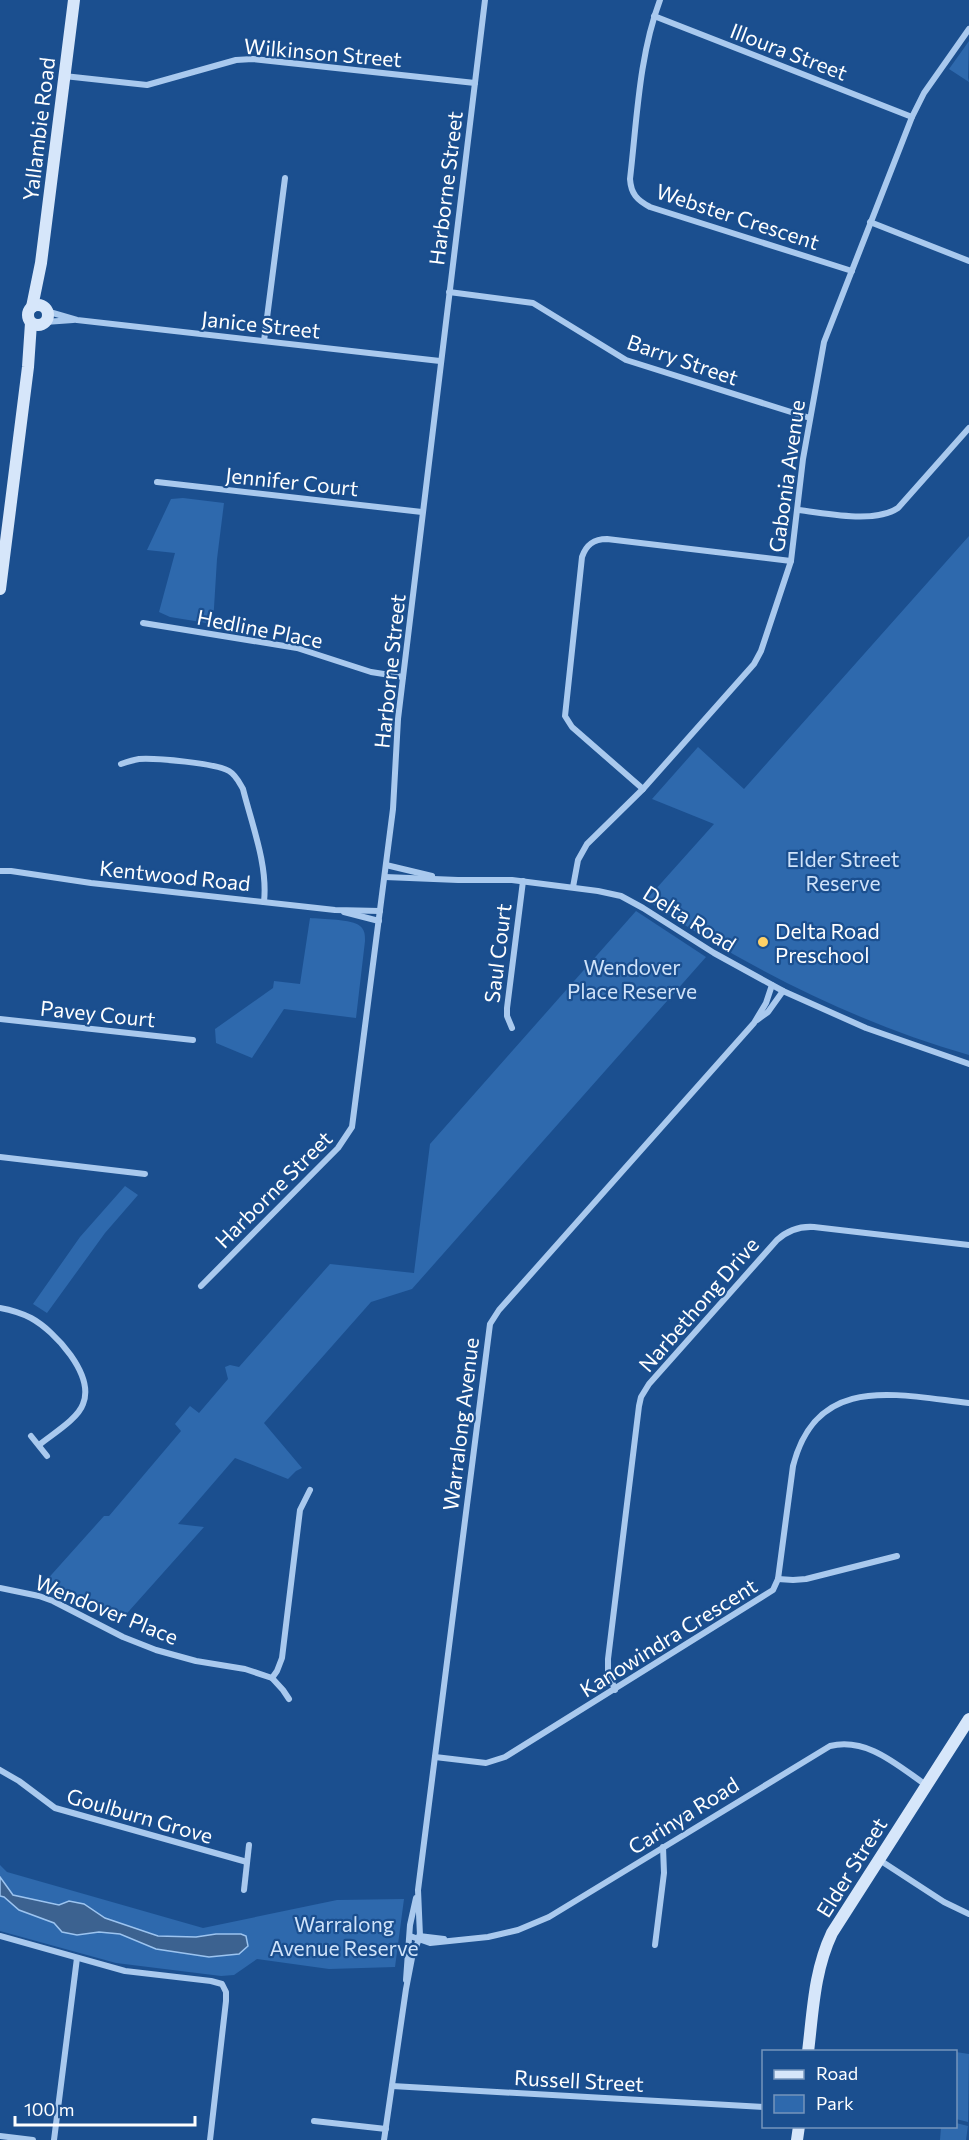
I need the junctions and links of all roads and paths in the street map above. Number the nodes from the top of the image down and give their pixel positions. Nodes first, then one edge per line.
1 (74, 0) edge
2 (485, 0) edge
3 (660, 0) edge
4 (654, 16) junction
5 (969, 29) edge
6 (64, 76) junction
7 (475, 83) junction
8 (912, 117) junction
9 (285, 178) dead end
10 (870, 222) junction
11 (969, 261) edge
12 (852, 271) junction
13 (448, 292) junction
14 (40, 316) junction
15 (77, 320) junction
16 (264, 341) junction
17 (441, 360) junction
18 (810, 418) junction
19 (969, 428) edge
20 (157, 482) dead end
21 (798, 510) junction
22 (422, 512) junction
23 (791, 561) junction
24 (0, 589) edge
25 (143, 623) dead end
26 (403, 677) junction
27 (121, 764) dead end
28 (643, 789) junction
29 (386, 865) junction
30 (0, 870) edge
31 (385, 877) junction
32 (447, 879) junction
33 (522, 881) junction
34 (573, 888) junction
35 (264, 902) junction
36 (335, 910) junction
37 (380, 911) junction
38 (379, 921) junction
39 (772, 985) junction
40 (783, 991) junction
41 (0, 1019) edge
42 (754, 1023) junction
43 (512, 1028) dead end
44 (193, 1040) dead end
45 (969, 1064) edge
46 (0, 1157) edge
47 (146, 1174) dead end
48 (969, 1245) edge
49 (201, 1286) dead end
50 (0, 1308) edge
51 (969, 1403) edge
52 (31, 1436) dead end
53 (39, 1445) junction
54 (47, 1456) dead end
55 (310, 1490) dead end
56 (897, 1556) dead end
57 (778, 1579) junction
58 (0, 1588) edge
59 (272, 1678) junction
60 (615, 1690) junction
61 (289, 1699) dead end
62 (969, 1719) edge
63 (435, 1757) junction
64 (0, 1770) edge
65 (926, 1785) junction
66 (249, 1845) dead end
67 (663, 1847) junction
68 (878, 1859) junction
69 (247, 1862) junction
70 (244, 1890) dead end
71 (418, 1890) junction
72 (969, 1914) edge
73 (0, 1936) edge
74 (410, 1936) junction
75 (420, 1938) junction
76 (655, 1945) dead end
77 (77, 1958) junction
78 (406, 1989) junction
79 (808, 2050) edge
80 (392, 2086) junction
81 (762, 2108) edge
82 (314, 2121) dead end
83 (386, 2129) junction
84 (0, 2136) edge
85 (33, 2140) edge
86 (54, 2140) edge
87 (210, 2140) edge
88 (384, 2140) edge

1 - 6 street, Yallambie Road
2 - 7 street, Harborne Street
3 - 4 street, Webster Crescent
4 - 8 street, Illoura Street
4 - 12 street, Webster Crescent
5 - 8 street, Gabonia Avenue
6 - 7 street, Wilkinson Street
6 - 14 street, Yallambie Road
7 - 13 street, Harborne Street
8 - 10 street, Gabonia Avenue
9 - 16 street
10 - 11 street
10 - 12 street, Gabonia Avenue
12 - 18 street, Gabonia Avenue
13 - 17 street, Harborne Street
13 - 18 street, Barry Street
14 - 15 street, Janice Street
14 - 15 street, Janice Street
14 - 24 street, Yallambie Road
15 - 16 street, Janice Street
16 - 17 street, Janice Street
17 - 22 street, Harborne Street
18 - 21 street, Gabonia Avenue
19 - 21 street
20 - 22 street, Jennifer Court
21 - 23 street, Gabonia Avenue
22 - 26 street, Harborne Street
23 - 28 street, Gabonia Avenue
23 - 28 street
25 - 26 street, Hedline Place
26 - 29 street, Harborne Street
27 - 35 street
28 - 34 street, Gabonia Avenue
29 - 31 street, Harborne Street
29 - 32 street, Delta Road
30 - 35 street, Kentwood Road
31 - 32 street, Delta Road
31 - 37 street, Harborne Street
32 - 33 street, Delta Road
33 - 34 street, Delta Road
33 - 43 street, Saul Court
34 - 39 street, Delta Road
35 - 36 street, Kentwood Road
36 - 37 street, Kentwood Road
36 - 38 street, Kentwood Road
37 - 38 street, Harborne Street
38 - 49 street, Harborne Street
39 - 40 street, Delta Road
39 - 42 street, Warralong Avenue
40 - 42 street, Warralong Avenue
40 - 45 street, Delta Road
41 - 44 street, Pavey Court
42 - 63 street, Warralong Avenue
46 - 47 street
48 - 60 street, Narbethong Drive
50 - 53 street
51 - 57 street, Kanowindra Crescent
52 - 53 street
53 - 54 street
55 - 59 street
56 - 57 street
57 - 60 street, Kanowindra Crescent
58 - 59 street, Wendover Place
59 - 61 street
60 - 63 street, Kanowindra Crescent
62 - 65 street, Elder Street
63 - 71 street, Warralong Avenue
64 - 69 street, Goulburn Grove
65 - 67 street, Carinya Road
65 - 68 street, Elder Street
66 - 69 street
67 - 75 street, Carinya Road
67 - 76 street
68 - 72 street
68 - 79 street, Elder Street
69 - 70 street
71 - 74 street, Warralong Avenue
71 - 75 street, Warralong Avenue
73 - 77 street
74 - 75 street, Carinya Road
74 - 78 street, Warralong Avenue
75 - 78 street, Warralong Avenue
77 - 86 street
77 - 87 street
78 - 80 street, Warralong Avenue
80 - 81 street, Russell Street
80 - 83 street, Warralong Avenue
82 - 83 street
83 - 88 street, Warralong Avenue
84 - 85 street

